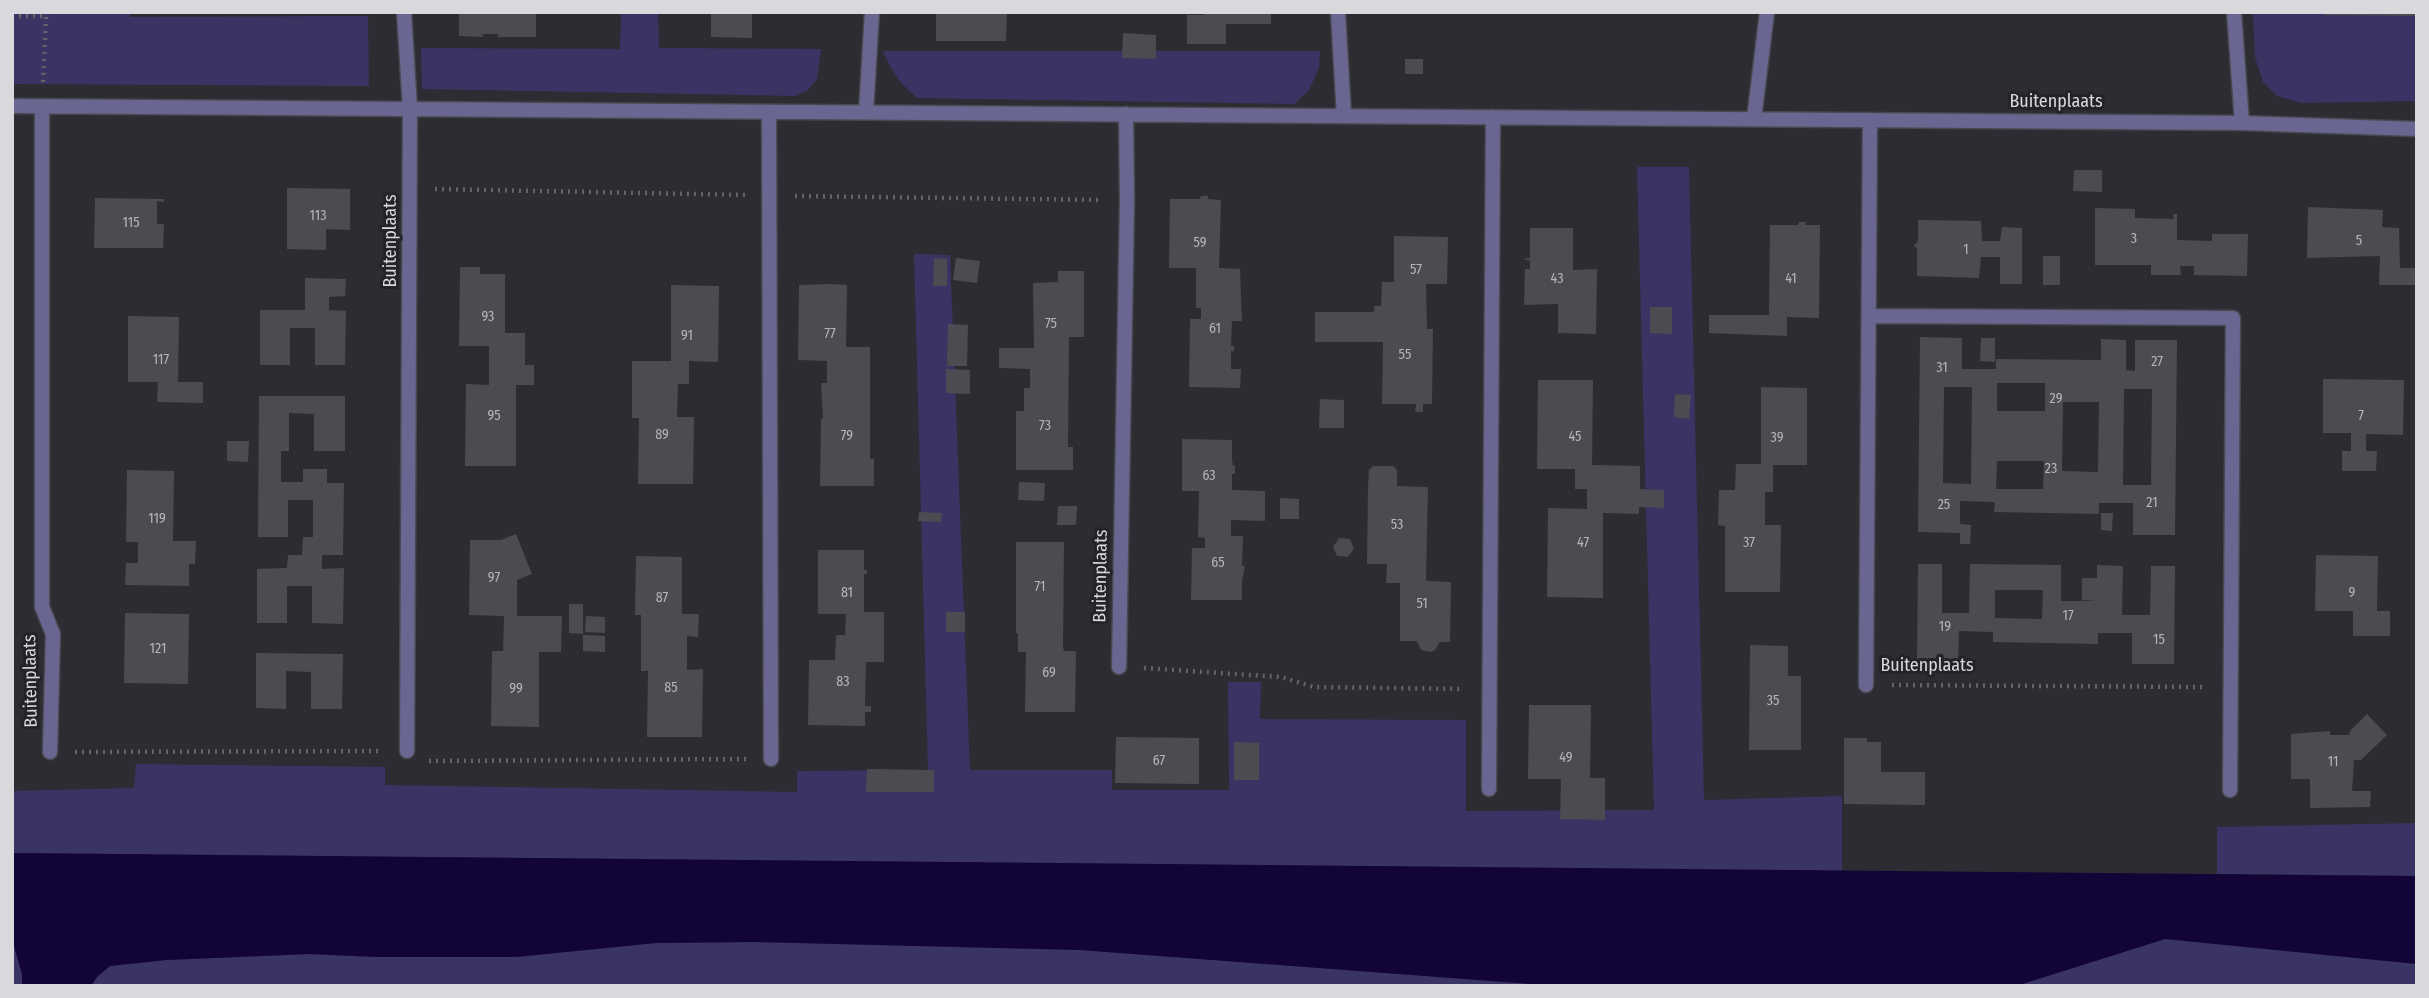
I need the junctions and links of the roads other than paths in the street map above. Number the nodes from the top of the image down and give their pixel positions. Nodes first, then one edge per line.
1 (404, 12) edge
2 (873, 12) edge
3 (1338, 12) edge
4 (1768, 12) edge
5 (2234, 12) edge
6 (12, 106) edge
7 (42, 106) junction
8 (410, 109) junction
9 (769, 112) junction
10 (866, 112) junction
11 (1126, 114) junction
12 (1344, 116) junction
13 (1493, 117) junction
14 (1754, 119) junction
15 (1870, 120) junction
16 (2242, 123) junction
17 (2417, 129) edge
18 (1869, 316) junction
19 (1119, 667) road end
20 (1866, 685) road end
21 (407, 751) dead end
22 (50, 752) dead end
23 (771, 759) dead end
24 (1489, 789) dead end
25 (2230, 790) dead end

1 - 8 street, Buitenplaats
2 - 10 street
3 - 12 street
4 - 14 street
5 - 16 street
6 - 7 street, Buitenplaats
7 - 8 street, Buitenplaats
7 - 22 street, Buitenplaats
8 - 9 street, Buitenplaats
8 - 21 street, Buitenplaats
9 - 10 street, Buitenplaats
9 - 23 street
10 - 11 street, Buitenplaats
11 - 12 street, Buitenplaats
11 - 19 street, Buitenplaats
12 - 13 street, Buitenplaats
13 - 14 street, Buitenplaats
13 - 24 street
14 - 15 street, Buitenplaats
15 - 16 street, Buitenplaats
15 - 18 street, Buitenplaats
16 - 17 street, Buitenplaats
18 - 20 street, Buitenplaats
18 - 25 street

